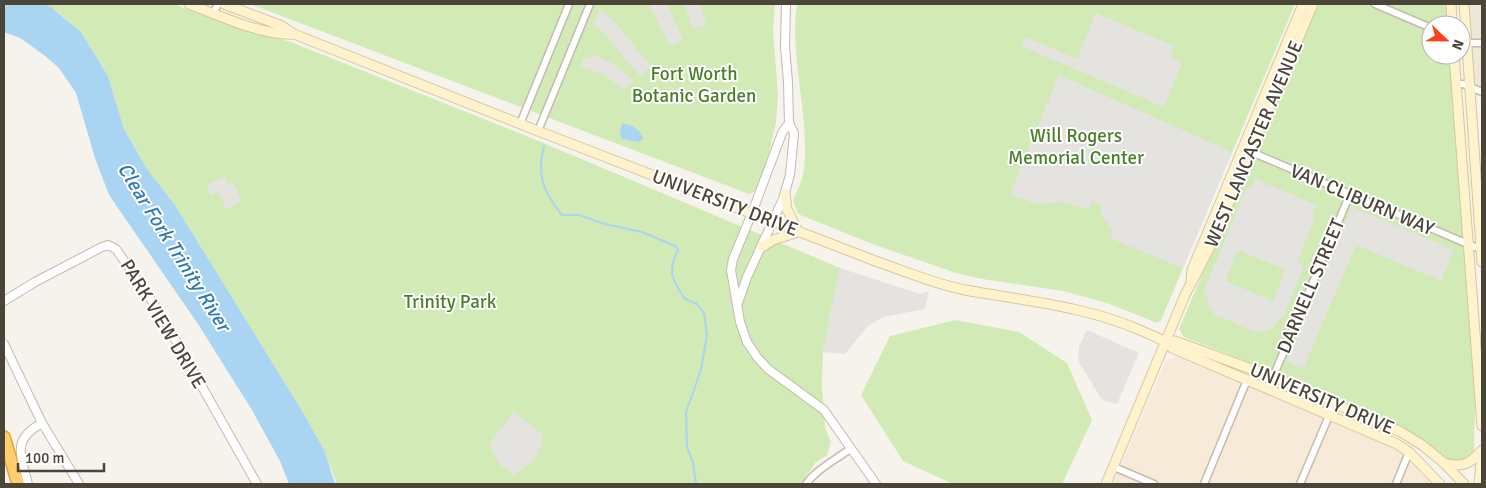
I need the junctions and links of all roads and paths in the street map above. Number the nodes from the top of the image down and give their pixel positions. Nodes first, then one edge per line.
1 (189, 4) edge
2 (218, 4) edge
3 (224, 4) edge
4 (569, 4) edge
5 (590, 4) edge
6 (786, 4) edge
7 (1303, 4) edge
8 (1313, 4) edge
9 (1375, 4) edge
10 (213, 14) junction
11 (1421, 24) edge
12 (294, 34) junction
13 (1455, 65) edge
14 (1467, 65) edge
15 (1456, 84) junction
16 (1470, 87) junction
17 (1482, 92) edge
18 (789, 123) junction
19 (520, 124) junction
20 (1459, 130) junction
21 (1473, 130) junction
22 (538, 131) junction
23 (1460, 147) junction
24 (1475, 147) junction
25 (1247, 150) junction
26 (785, 193) junction
27 (1350, 194) junction
28 (752, 213) junction
29 (773, 221) junction
30 (798, 232) junction
31 (1468, 244) junction
32 (762, 247) junction
33 (1482, 250) edge
34 (1482, 262) edge
35 (4, 301) edge
36 (737, 305) junction
37 (1166, 341) junction
38 (4, 344) edge
39 (1480, 377) edge
40 (1272, 378) junction
41 (1247, 380) junction
42 (1334, 404) junction
43 (1329, 414) junction
44 (42, 423) junction
45 (1482, 426) edge
46 (4, 437) edge
47 (850, 449) junction
48 (1482, 451) edge
49 (1409, 452) junction
50 (1444, 463) junction
51 (1114, 467) junction
52 (18, 484) edge
53 (28, 484) edge
54 (79, 484) edge
55 (257, 484) edge
56 (806, 484) edge
57 (876, 484) edge
58 (1106, 484) edge
59 (1154, 484) edge
60 (1204, 484) edge
61 (1300, 484) edge
62 (1396, 484) edge
63 (1440, 484) edge
64 (1464, 484) edge
65 (1479, 484) edge

1 - 10 main road, UNIVERSITY DRIVE
2 - 10 street
3 - 12 main road, UNIVERSITY DRIVE
4 - 19 street
5 - 22 street
6 - 18 street
7 - 25 main road, WEST LANCASTER AVENUE
8 - 25 main road, WEST LANCASTER AVENUE
9 - 11 street
10 - 12 main road, UNIVERSITY DRIVE
12 - 19 main road, UNIVERSITY DRIVE
13 - 15 main road
14 - 16 main road
15 - 16 street
15 - 20 main road
16 - 17 street
16 - 21 main road
18 - 26 street
18 - 28 street
19 - 22 main road, UNIVERSITY DRIVE
20 - 21 main road
20 - 23 main road
21 - 24 main road
22 - 28 main road, UNIVERSITY DRIVE
23 - 24 main road
23 - 31 main road
24 - 33 main road
25 - 27 street, VAN CLIBURN WAY
25 - 37 main road, WEST LANCASTER AVENUE
26 - 29 street
26 - 30 main road
27 - 31 street, VAN CLIBURN WAY
27 - 40 street, DARNELL STREET
28 - 29 main road, UNIVERSITY DRIVE
28 - 36 street
29 - 30 main road, UNIVERSITY DRIVE
29 - 32 street
30 - 32 main road
30 - 37 main road, UNIVERSITY DRIVE
31 - 33 street, VAN CLIBURN WAY
31 - 39 main road
32 - 36 street
33 - 34 main road
35 - 55 street, PARK VIEW DRIVE
36 - 47 street
37 - 40 main road, UNIVERSITY DRIVE
37 - 41 main road, UNIVERSITY DRIVE
37 - 51 main road, WEST LANCASTER AVENUE
38 - 44 street
39 - 45 main road
40 - 41 main road
40 - 42 main road, UNIVERSITY DRIVE
41 - 43 main road, UNIVERSITY DRIVE
41 - 60 street
42 - 43 street
42 - 50 main road, UNIVERSITY DRIVE
43 - 49 main road, UNIVERSITY DRIVE
43 - 61 street
44 - 53 street
44 - 54 street
46 - 52 highway
47 - 56 street
47 - 57 street
48 - 50 main road
48 - 65 main road
49 - 62 street
49 - 63 main road, UNIVERSITY DRIVE
50 - 64 main road, UNIVERSITY DRIVE
51 - 58 main road, WEST LANCASTER AVENUE
51 - 59 street

